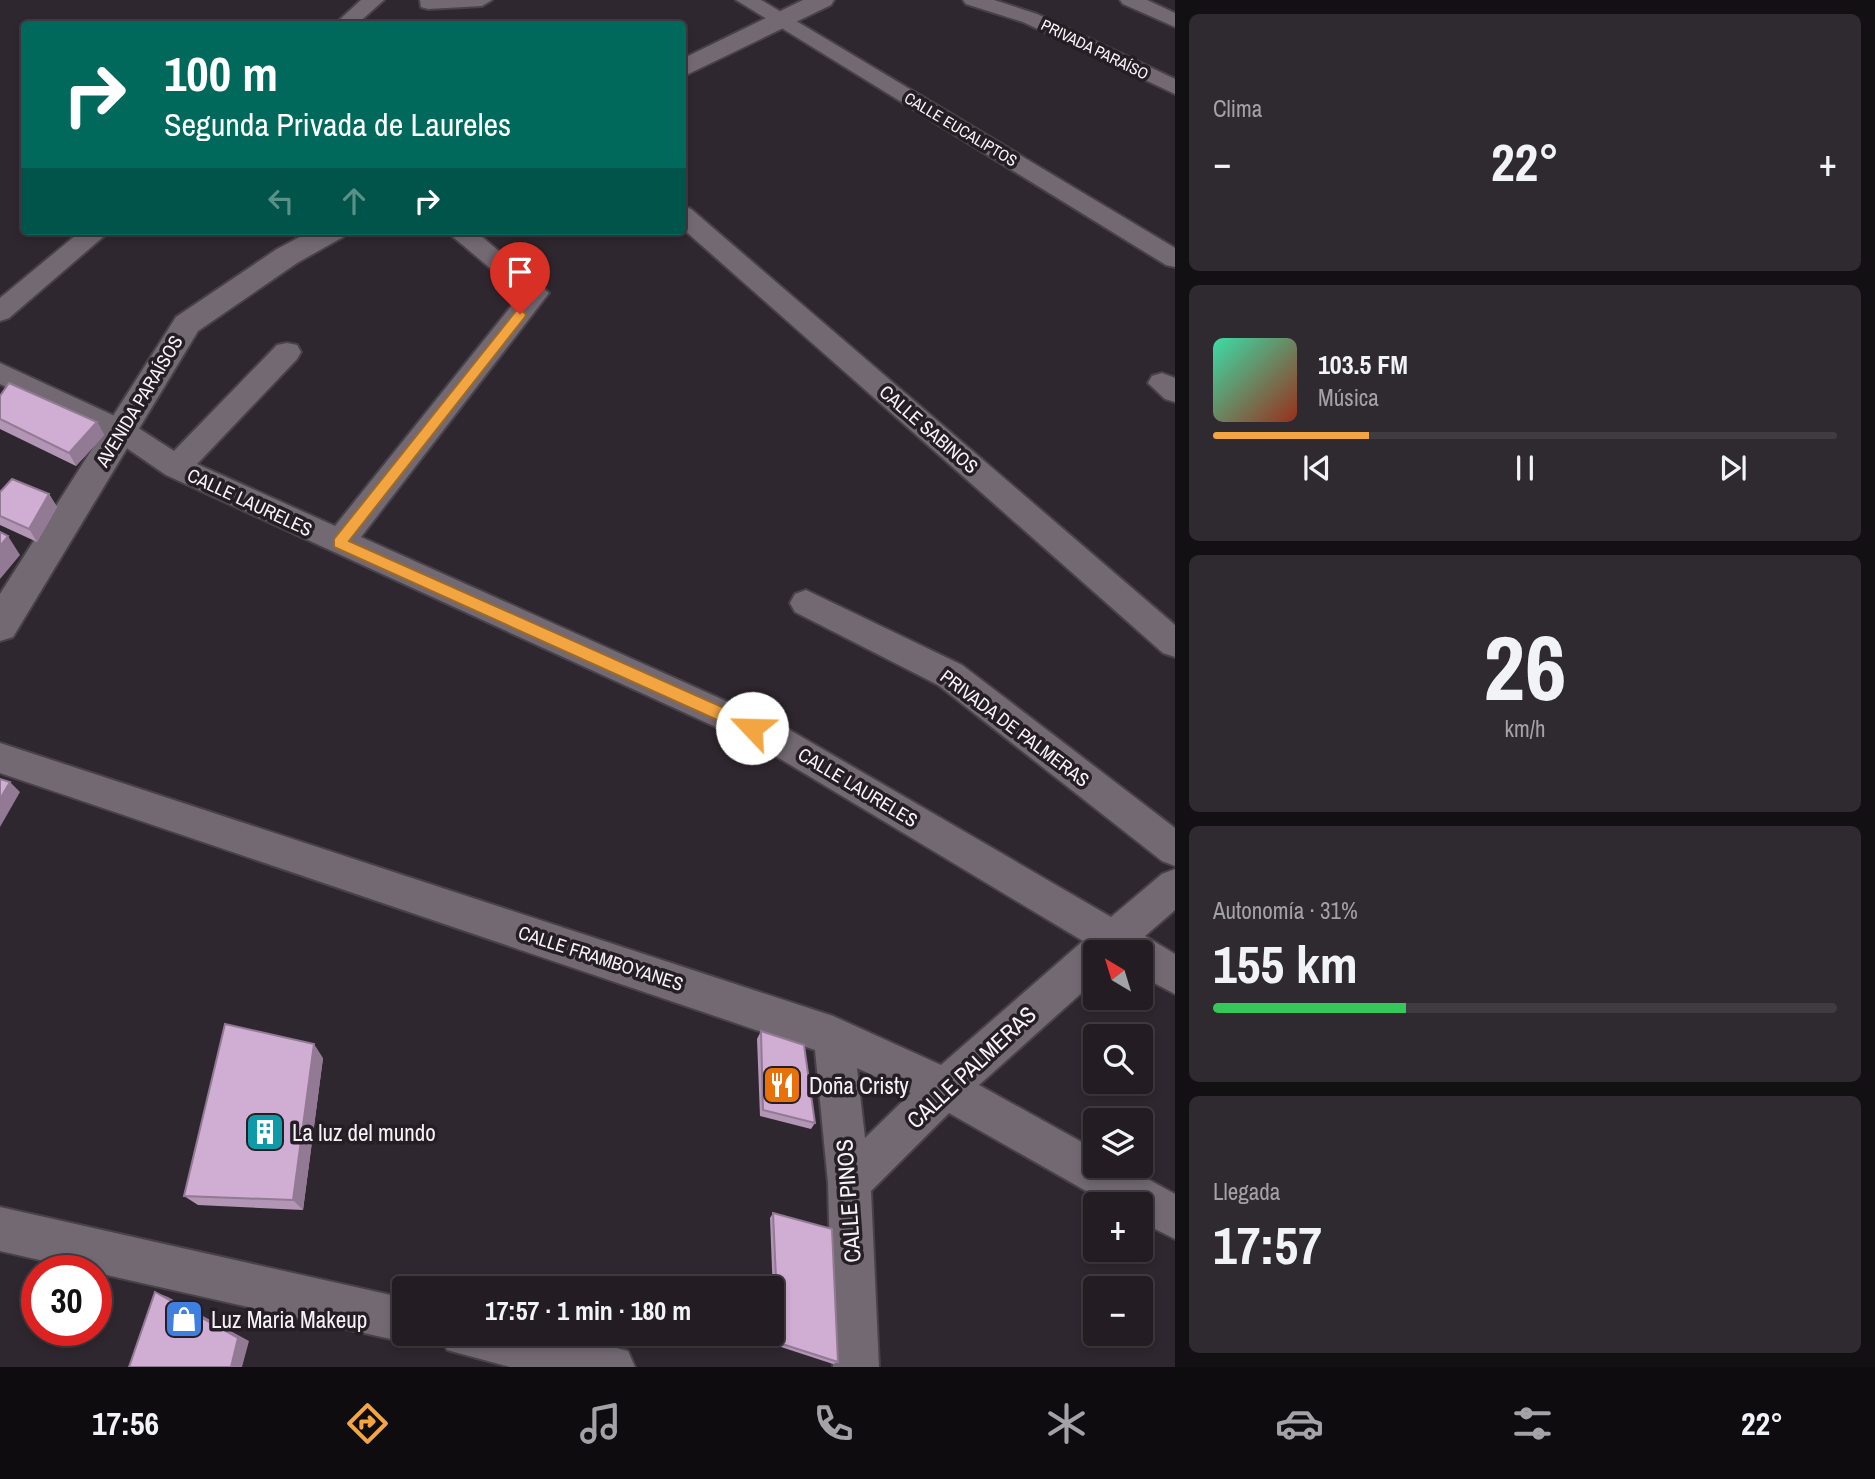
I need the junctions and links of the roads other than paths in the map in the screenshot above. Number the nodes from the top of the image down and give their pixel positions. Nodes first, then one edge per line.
1 (374, 0) edge
2 (482, 0) edge
3 (822, 0) edge
4 (974, 0) edge
5 (1130, 0) edge
6 (425, 2) edge
7 (769, 8) edge
8 (349, 21) edge
9 (450, 21) edge
10 (1175, 21) edge
11 (686, 48) edge
12 (686, 66) edge
13 (1175, 87) edge
14 (686, 217) edge
15 (92, 235) edge
16 (326, 235) edge
17 (464, 235) edge
18 (1175, 259) edge
19 (0, 312) edge
20 (287, 352) dead end
21 (0, 373) edge
22 (122, 431) junction
23 (176, 467) junction
24 (339, 543) junction
25 (806, 603) dead end
26 (0, 626) edge
27 (1175, 643) edge
28 (0, 758) edge
29 (1175, 849) edge
30 (1175, 886) edge
31 (1101, 940) edge
32 (1126, 940) edge
33 (1153, 966) edge
34 (1175, 975) edge
35 (1083, 977) edge
36 (833, 1036) junction
37 (945, 1088) junction
38 (849, 1183) junction
39 (1175, 1218) edge
40 (0, 1229) edge
41 (392, 1317) edge
42 (517, 1346) edge
43 (612, 1367) edge
44 (856, 1367) edge

1 - 8 street
2 - 6 street
3 - 7 street
4 - 13 street, PRIVADA PARAÍSO
5 - 10 street
6 - 9 street
7 - 11 street
7 - 12 street
7 - 18 street, CALLE EUCALIPTOS
14 - 27 street, CALLE SABINOS
15 - 19 street
16 - 22 street, AVENIDA PARAÍSOS
17 - 24 street
20 - 23 street
21 - 22 street, CALLE LAURELES
22 - 23 street, CALLE LAURELES
22 - 26 street, AVENIDA PARAÍSOS
23 - 24 street, CALLE LAURELES
24 - 31 street, CALLE LAURELES
25 - 29 street, PRIVADA DE PALMERAS
28 - 36 street, CALLE FRAMBOYANES
30 - 32 street, CALLE PALMERAS
33 - 34 street, CALLE LAURELES
35 - 37 street, CALLE PALMERAS
36 - 37 street, CALLE FRAMBOYANES
36 - 38 street, CALLE PINOS
37 - 38 street, CALLE PALMERAS
37 - 39 street, CALLE FRAMBOYANES
38 - 44 street, CALLE PINOS
40 - 41 street
42 - 43 street

